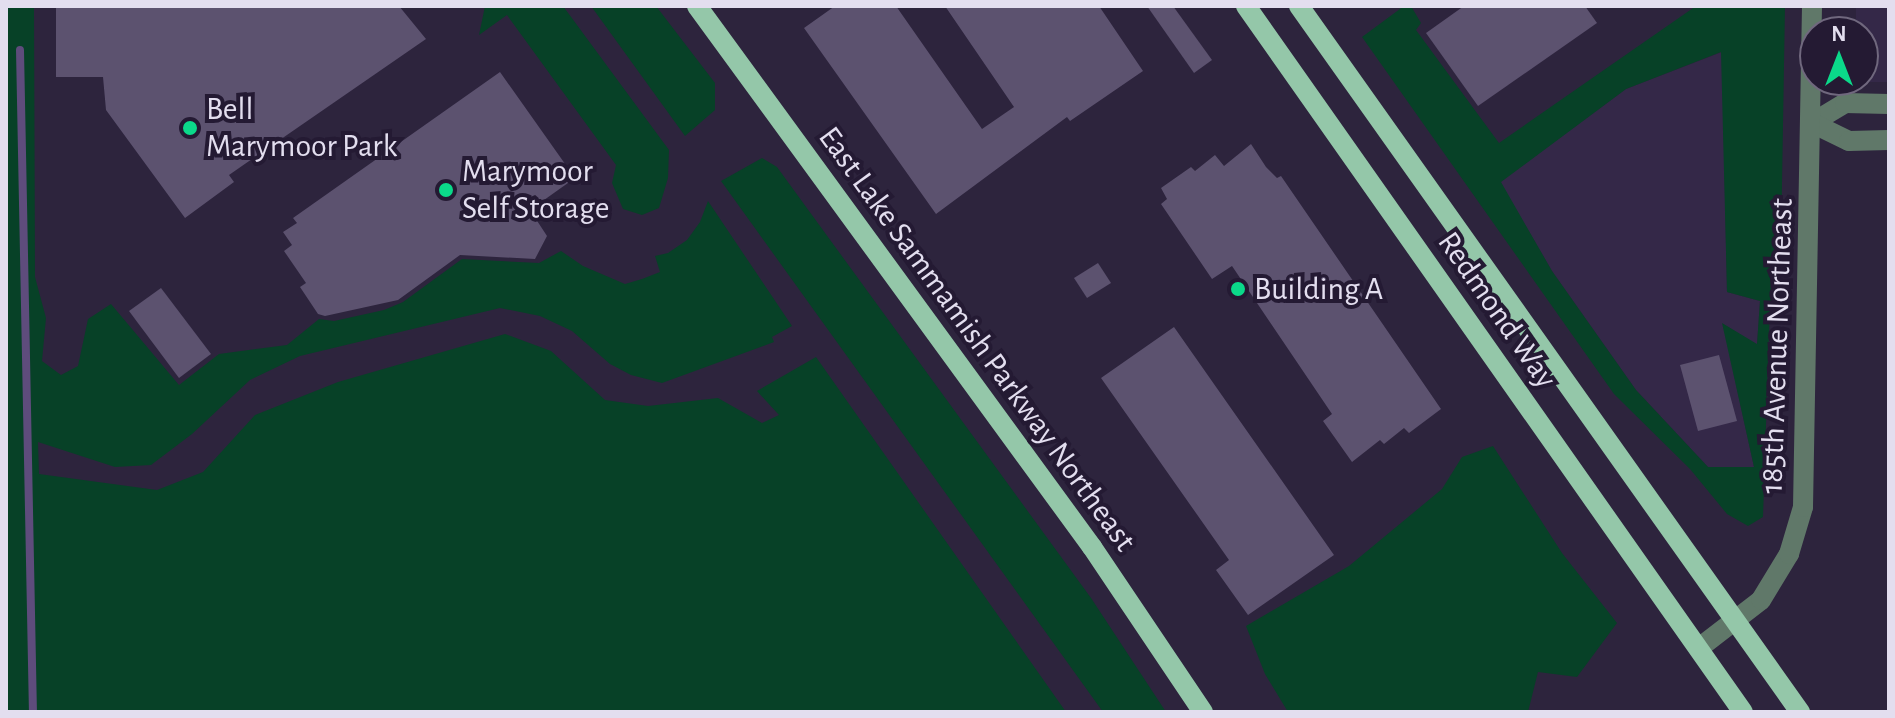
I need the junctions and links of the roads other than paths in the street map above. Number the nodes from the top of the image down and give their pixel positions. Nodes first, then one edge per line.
1 (697, 6) edge
2 (1246, 6) edge
3 (1299, 6) edge
4 (1812, 6) edge
5 (1889, 104) edge
6 (1812, 123) junction
7 (1889, 140) edge
8 (1736, 620) junction
9 (1699, 648) junction
10 (1203, 712) edge
11 (1743, 712) edge
12 (1800, 712) edge

1 - 10 main road, East Lake Sammamish Parkway Northeast
2 - 9 main road, Redmond Way
3 - 8 main road, Redmond Way
4 - 6 street, 185th Avenue Northeast
5 - 6 street
6 - 7 street
6 - 8 street, 185th Avenue Northeast
8 - 9 street, 185th Avenue Northeast
8 - 12 main road, Redmond Way
9 - 11 main road, Redmond Way

